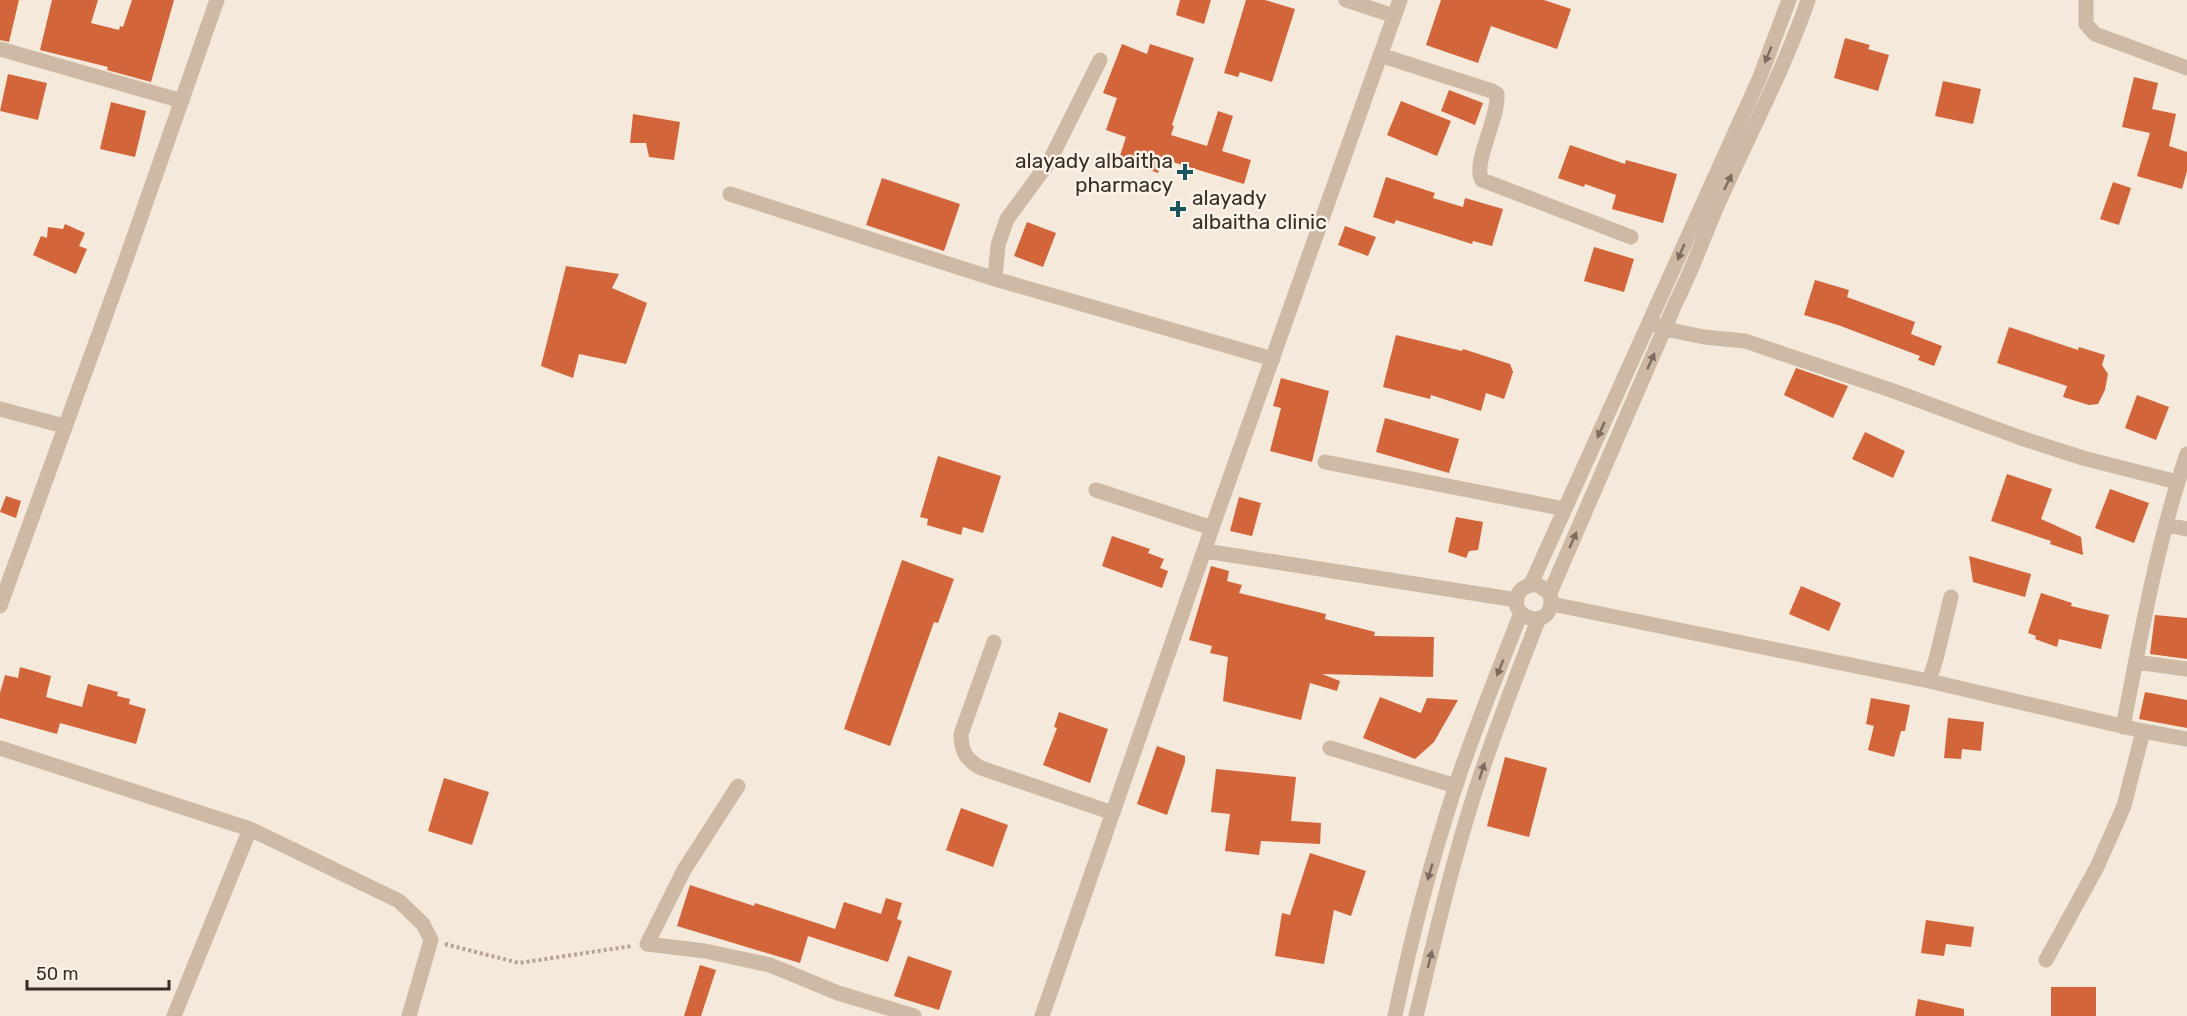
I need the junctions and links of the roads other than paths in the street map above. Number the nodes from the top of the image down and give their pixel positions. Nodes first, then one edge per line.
1 (217, 0) edge
2 (1346, 0) edge
3 (1400, 0) edge
4 (1789, 0) edge
5 (1808, 0) edge
6 (2086, 0) edge
7 (1394, 16) junction
8 (0, 49) edge
9 (1380, 55) junction
10 (1100, 60) dead end
11 (2187, 68) edge
12 (182, 101) junction
13 (730, 194) dead end
14 (1631, 237) dead end
15 (996, 279) junction
16 (1650, 322) junction
17 (1665, 329) junction
18 (1274, 359) junction
19 (0, 409) edge
20 (64, 426) junction
21 (2187, 454) edge
22 (1325, 462) dead end
23 (2177, 482) junction
24 (1096, 490) dead end
25 (1565, 509) junction
26 (2167, 525) junction
27 (1212, 528) junction
28 (2187, 530) edge
29 (1205, 550) junction
30 (1531, 584) junction
31 (1951, 597) dead end
32 (1551, 598) junction
33 (0, 606) edge
34 (1519, 606) junction
35 (1539, 618) junction
36 (994, 642) dead end
37 (2136, 662) junction
38 (2187, 669) edge
39 (1929, 681) junction
40 (2123, 727) junction
41 (2143, 731) junction
42 (2187, 739) edge
43 (0, 748) edge
44 (1330, 748) dead end
45 (738, 786) dead end
46 (1456, 786) junction
47 (1113, 813) junction
48 (250, 829) junction
49 (1442, 832) junction
50 (1461, 837) junction
51 (2046, 960) dead end
52 (174, 1016) edge
53 (409, 1016) edge
54 (914, 1016) edge
55 (1042, 1016) edge
56 (1395, 1016) edge
57 (1416, 1016) edge

1 - 12 street
2 - 7 street
3 - 7 street
4 -> 16 street
17 -> 5 street
6 - 11 street
7 - 9 street
8 - 12 street
9 - 14 street
9 - 18 street
10 - 15 street
12 - 20 street
13 - 15 street
15 - 18 street
16 - 17 street
16 -> 25 street
17 - 23 street
32 -> 17 street
18 - 27 street
19 - 20 street
20 - 33 street
21 - 23 street
22 - 25 street
23 - 26 street
24 - 27 street
25 - 30 street
26 - 28 street
26 - 37 street
27 - 29 street
29 - 34 street
29 - 47 street
30 - 32 street
30 - 34 street
31 - 39 street
32 - 35 street
32 - 39 street
34 - 35 street
34 -> 46 street
50 -> 35 street
36 - 47 street
37 - 38 street
37 - 40 street
39 - 40 street
40 - 41 street
41 - 42 street
41 - 51 street
43 - 48 street
44 - 46 street
45 - 54 street
46 - 49 street
47 - 55 street
48 - 52 street
48 - 53 street
49 - 50 street
49 -> 56 street
57 -> 50 street

